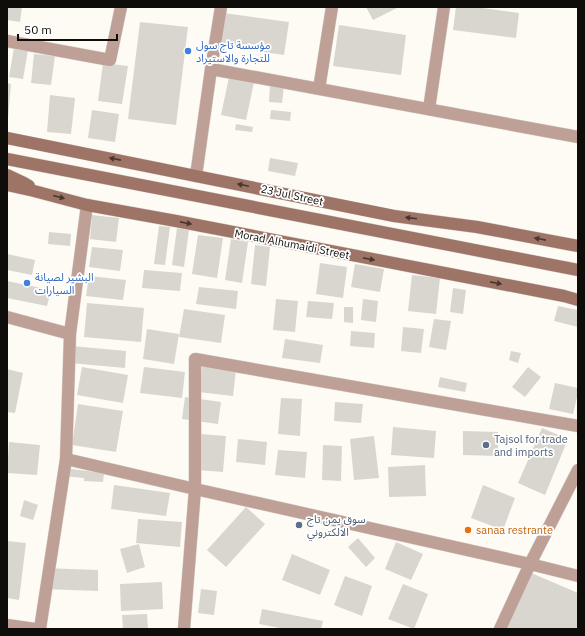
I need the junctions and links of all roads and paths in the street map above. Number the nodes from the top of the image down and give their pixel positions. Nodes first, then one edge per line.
1 (121, 7) edge
2 (221, 7) edge
3 (332, 7) edge
4 (444, 7) edge
5 (7, 41) edge
6 (211, 69) junction
7 (319, 89) junction
8 (428, 109) junction
9 (578, 137) edge
10 (7, 138) edge
11 (7, 159) edge
12 (7, 175) edge
13 (196, 176) junction
14 (7, 186) edge
15 (34, 191) junction
16 (88, 205) junction
17 (578, 246) edge
18 (578, 270) edge
19 (578, 300) edge
20 (7, 318) edge
21 (70, 334) junction
22 (578, 426) edge
23 (66, 459) junction
24 (578, 470) edge
25 (194, 489) junction
26 (530, 564) junction
27 (578, 576) edge
28 (7, 625) edge
29 (36, 629) edge
30 (40, 629) edge
31 (185, 629) edge
32 (500, 629) edge

1 - 5 street
2 - 6 street
3 - 7 street
4 - 8 street
6 - 7 street
6 - 13 street
7 - 8 street
8 - 9 street
13 -> 10 street, 23 Jul Street
11 - 18 street
12 - 15 street
17 -> 13 street, 23 Jul Street
14 - 15 street, Morad Alhumaidi Street
15 -> 16 street, Morad Alhumaidi Street
16 -> 19 street, Morad Alhumaidi Street
16 - 21 street
20 - 21 street
21 - 23 street
22 - 25 street
23 - 25 street
23 - 30 street
24 - 26 street
25 - 26 street
25 - 31 street
26 - 27 street
26 - 32 street
28 - 29 street

